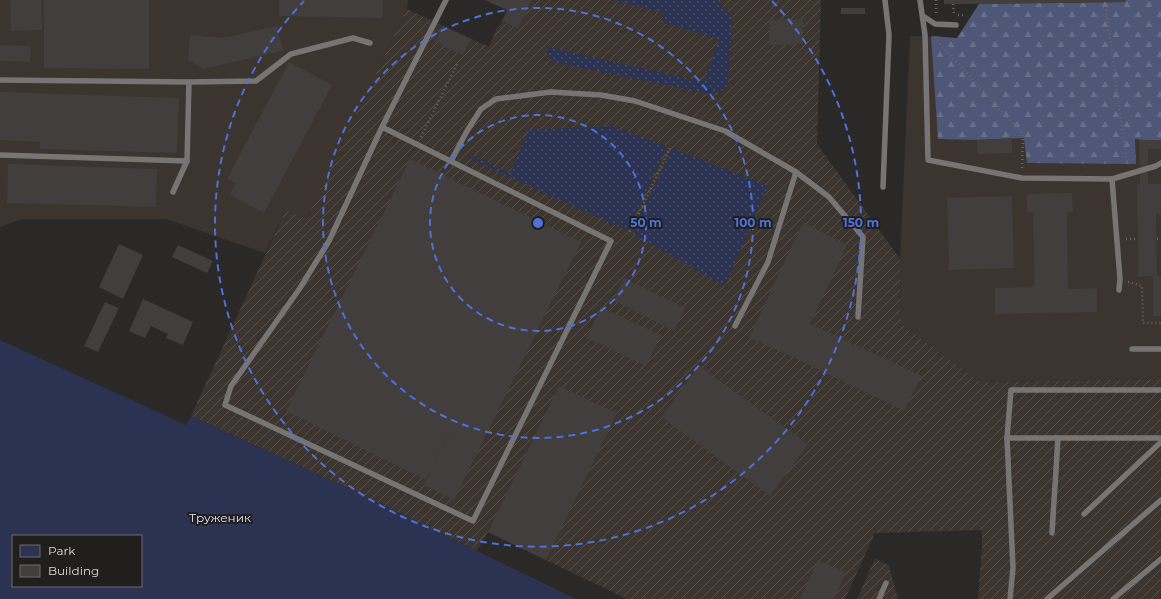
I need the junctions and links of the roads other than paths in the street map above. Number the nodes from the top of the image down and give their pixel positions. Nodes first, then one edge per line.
1 (446, 0) edge
2 (885, 0) edge
3 (920, 0) edge
4 (923, 16) junction
5 (956, 25) dead end
6 (370, 43) dead end
7 (0, 80) edge
8 (189, 82) junction
9 (382, 127) junction
10 (0, 155) edge
11 (187, 161) junction
12 (451, 161) junction
13 (1161, 163) edge
14 (796, 172) junction
15 (1112, 178) junction
16 (883, 187) dead end
17 (173, 192) dead end
18 (1119, 290) dead end
19 (858, 317) dead end
20 (735, 326) dead end
21 (1132, 349) dead end
22 (1161, 349) edge
23 (1161, 390) edge
24 (1007, 438) junction
25 (1058, 438) junction
26 (1161, 438) edge
27 (1161, 442) edge
28 (1161, 500) edge
29 (1084, 514) dead end
30 (1052, 533) dead end
31 (1161, 559) edge
32 (886, 583) dead end
33 (879, 599) edge
34 (1010, 599) edge
35 (1047, 599) edge
36 (1113, 599) edge

1 - 9 lane
2 - 16 lane
3 - 4 lane
4 - 5 lane
4 - 15 lane
6 - 8 lane
7 - 8 lane
8 - 11 lane
9 - 12 lane
9 - 12 lane
10 - 11 lane
11 - 17 lane
12 - 14 lane
13 - 15 lane
14 - 19 lane
14 - 20 lane
15 - 18 lane
21 - 22 lane
23 - 24 lane
24 - 25 lane
24 - 34 lane
25 - 26 lane
25 - 30 lane
27 - 29 lane
28 - 35 lane
31 - 36 lane
32 - 33 lane

